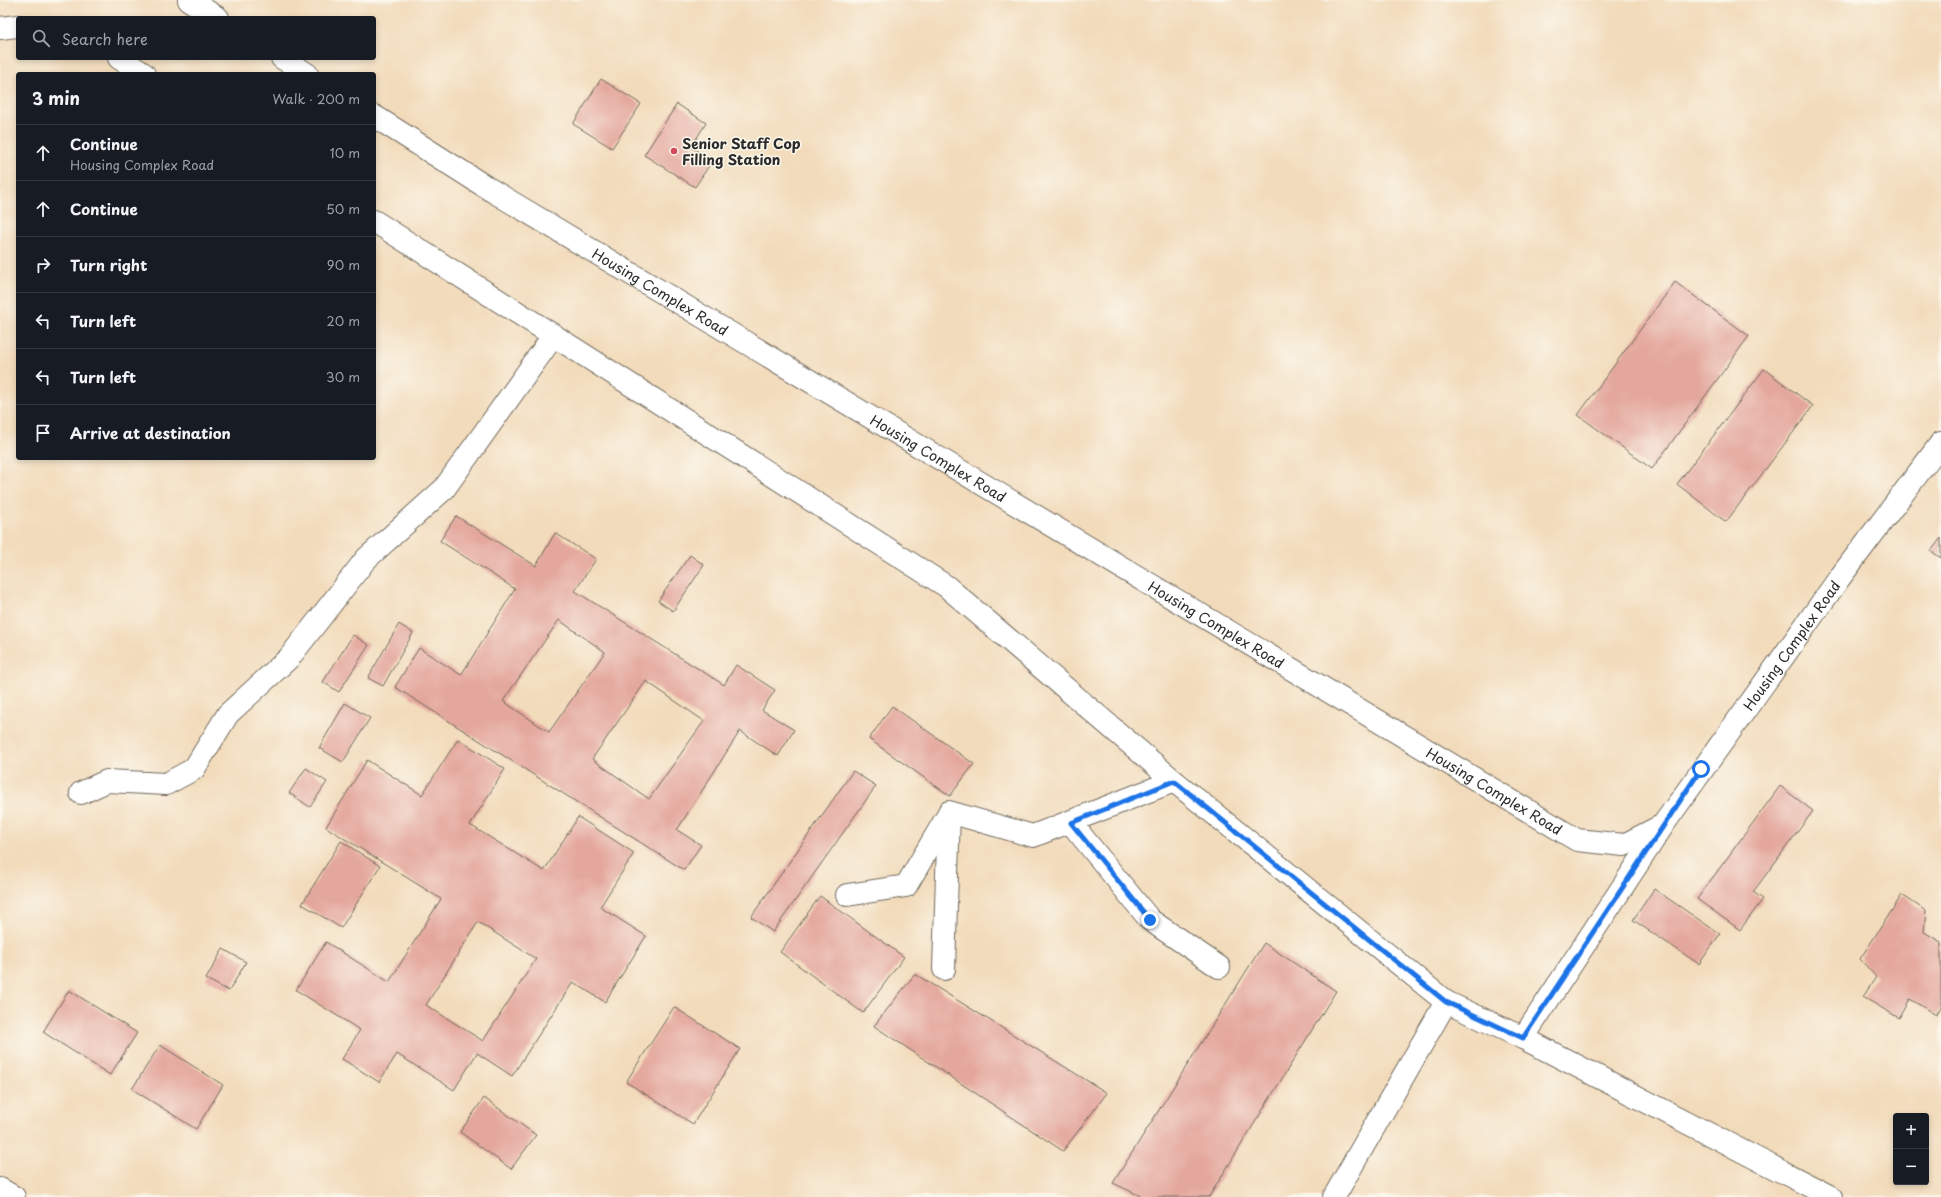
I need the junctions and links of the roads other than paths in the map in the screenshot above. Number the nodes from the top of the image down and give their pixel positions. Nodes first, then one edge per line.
1 (189, 0) edge
2 (215, 16) edge
3 (16, 26) edge
4 (0, 28) edge
5 (122, 60) edge
6 (285, 60) edge
7 (141, 72) edge
8 (304, 72) edge
9 (376, 117) edge
10 (376, 222) edge
11 (554, 336) junction
12 (1941, 443) edge
13 (1174, 781) junction
14 (81, 793) dead end
15 (949, 812) junction
16 (1071, 823) junction
17 (1663, 825) junction
18 (847, 895) dead end
19 (1219, 967) dead end
20 (944, 969) dead end
21 (1446, 1002) junction
22 (1523, 1038) junction
23 (0, 1188) edge
24 (14, 1197) edge
25 (1334, 1197) edge
26 (1831, 1197) edge

1 - 2 street
3 - 4 street
5 - 7 street
6 - 8 street
9 - 17 street, Housing Complex Road
10 - 11 street
11 - 13 street
11 - 14 street
12 - 17 street, Housing Complex Road
13 - 16 street
13 - 21 street
15 - 16 street
15 - 18 street
15 - 20 street
16 - 19 street
17 - 22 street
21 - 22 street
21 - 25 street
22 - 26 street
23 - 24 street

